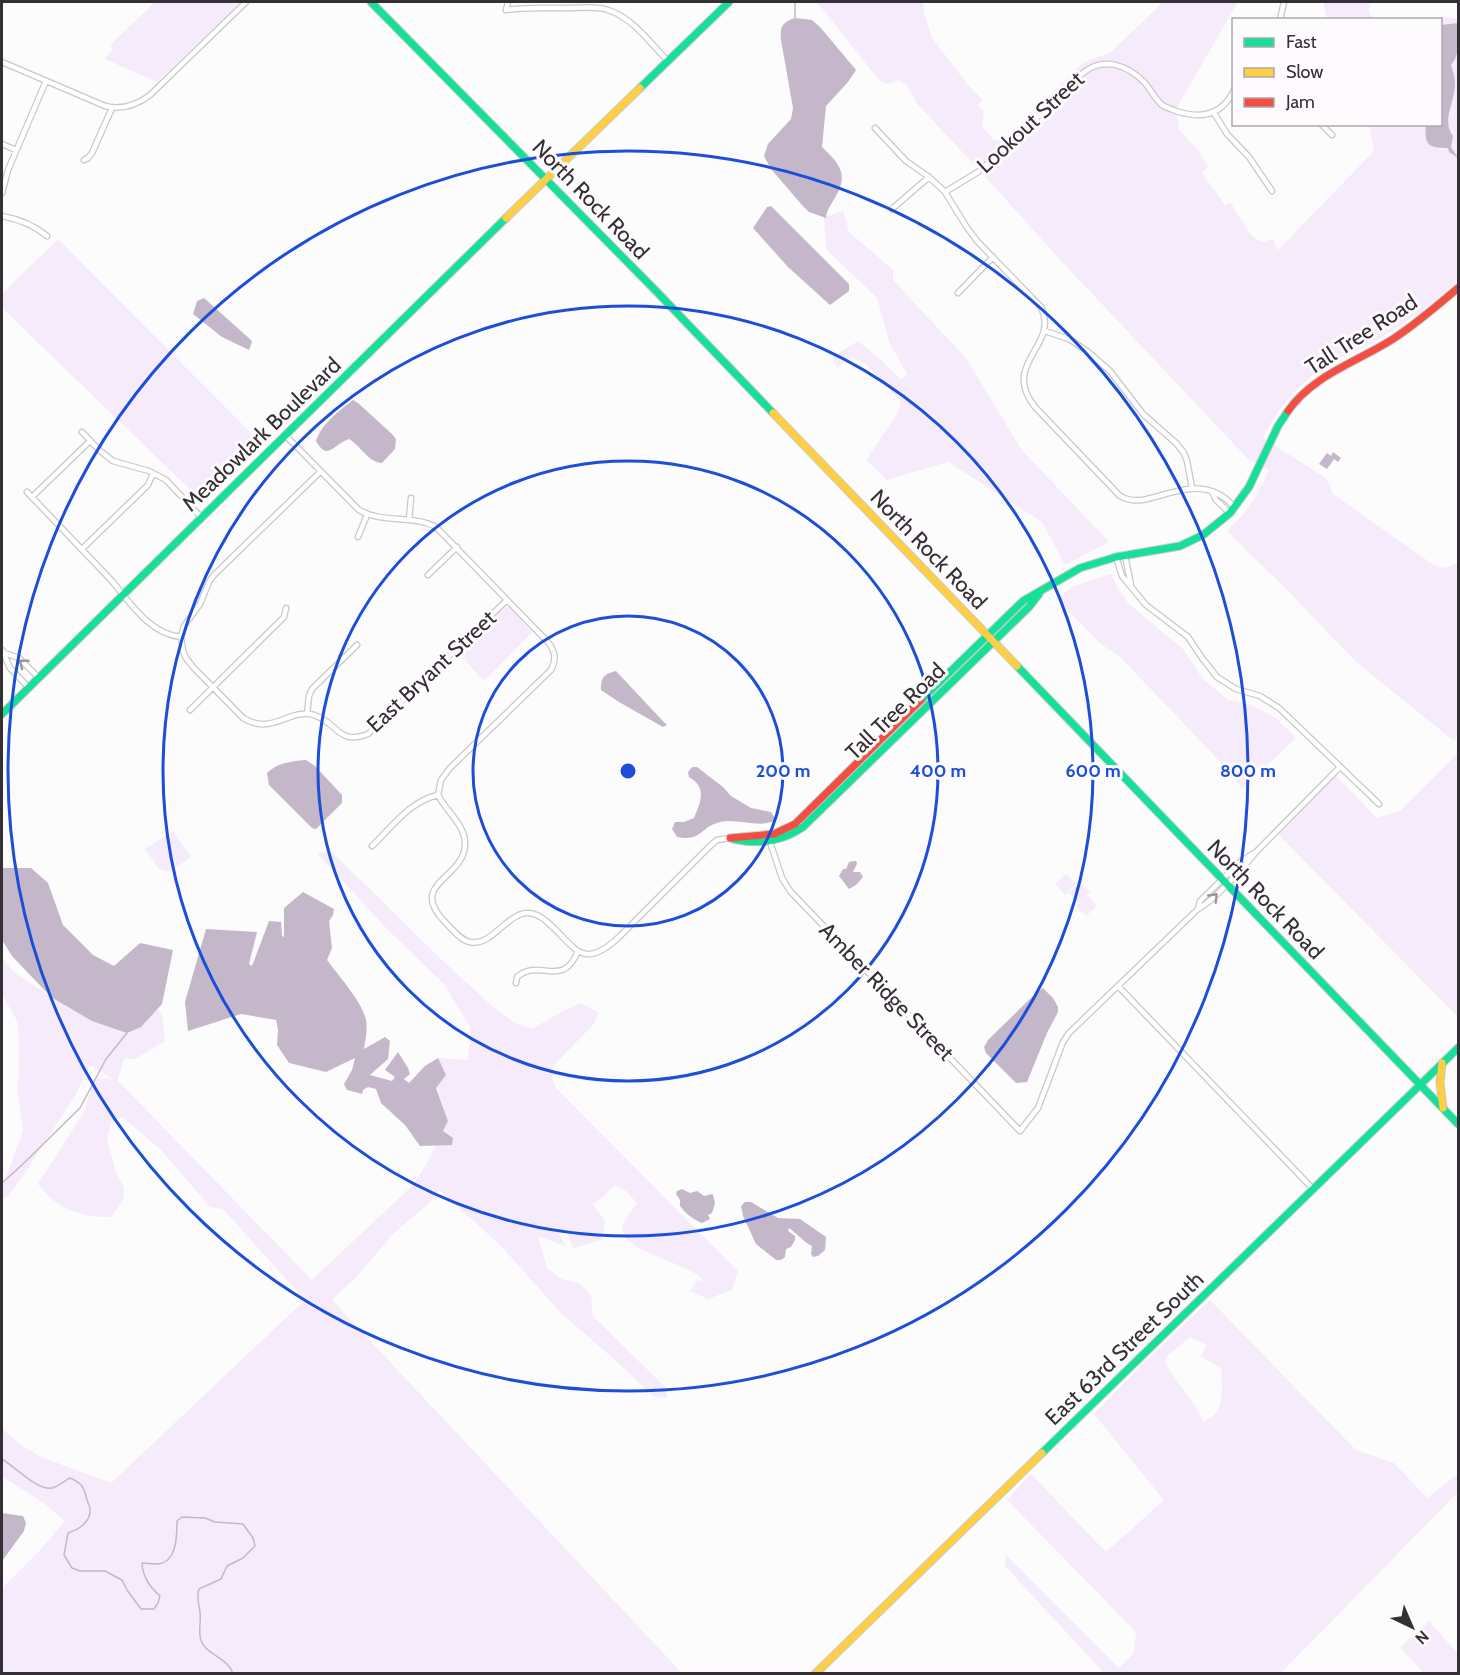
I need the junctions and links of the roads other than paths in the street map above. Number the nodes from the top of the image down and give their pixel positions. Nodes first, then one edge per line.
1 (246, 2) edge
2 (371, 2) edge
3 (507, 2) edge
4 (729, 2) edge
5 (1284, 2) edge
6 (1280, 18) edge
7 (668, 61) junction
8 (2, 62) edge
9 (46, 81) junction
10 (1232, 92) edge
11 (112, 108) junction
12 (1214, 112) junction
13 (1323, 126) edge
14 (875, 128) dead end
15 (1332, 135) dead end
16 (2, 144) edge
17 (16, 150) junction
18 (84, 160) dead end
19 (929, 177) junction
20 (546, 178) junction
21 (1272, 191) dead end
22 (945, 192) junction
23 (2, 193) edge
24 (892, 208) dead end
25 (2, 216) edge
26 (47, 236) dead end
27 (993, 257) junction
28 (1458, 288) edge
29 (958, 293) dead end
30 (1044, 331) junction
31 (82, 432) dead end
32 (285, 435) junction
33 (90, 441) junction
34 (320, 472) junction
35 (153, 473) junction
36 (1192, 488) junction
37 (27, 492) dead end
38 (32, 497) junction
39 (411, 498) dead end
40 (1232, 510) junction
41 (367, 515) junction
42 (201, 517) junction
43 (409, 519) junction
44 (358, 537) dead end
45 (457, 547) junction
46 (82, 549) junction
47 (1125, 556) junction
48 (1116, 557) junction
49 (428, 575) dead end
50 (1132, 588) junction
51 (123, 595) junction
52 (507, 600) junction
53 (286, 608) dead end
54 (182, 636) junction
55 (990, 639) junction
56 (357, 645) dead end
57 (3, 652) edge
58 (39, 678) junction
59 (213, 687) junction
60 (29, 688) junction
61 (190, 710) dead end
62 (2, 714) edge
63 (307, 714) junction
64 (1340, 767) junction
65 (438, 795) junction
66 (1379, 804) dead end
67 (730, 838) junction
68 (770, 842) junction
69 (372, 846) dead end
70 (1224, 882) junction
71 (578, 951) junction
72 (516, 983) dead end
73 (1118, 986) junction
74 (1458, 1048) edge
75 (1442, 1064) junction
76 (1421, 1084) junction
77 (1443, 1108) junction
78 (1458, 1124) edge
79 (1313, 1189) junction
80 (815, 1674) edge

1 - 11 street
2 - 20 main road, North Rock Road
3 - 7 street
4 - 7 main road, Meadowlark Boulevard
5 - 6 street
7 - 20 main road, Meadowlark Boulevard
8 - 9 street
9 - 11 street
9 - 17 street
10 - 12 street
11 - 18 street
12 - 21 street
12 - 22 street, Lookout Street
13 - 15 street
14 - 19 street
16 - 17 street
17 - 23 street
19 - 22 street
19 - 24 street
20 - 32 main road, Meadowlark Boulevard
20 - 55 main road, North Rock Road
22 - 27 street
25 - 26 street
27 - 29 street
27 - 30 street
28 - 40 main road, Tall Tree Road
30 - 36 street
30 - 36 street
31 - 33 street
32 - 34 street
32 - 42 main road, Meadowlark Boulevard
33 - 35 street
33 - 38 street
34 - 41 street
34 - 54 street
35 - 42 street
35 - 46 street
36 - 40 street
37 - 38 street
38 - 46 street
39 - 43 street
40 - 47 main road, Tall Tree Road
41 - 43 street
41 - 44 street
42 - 51 main road, Meadowlark Boulevard
43 - 45 street
45 - 49 street
45 - 52 street
46 - 51 street
47 - 48 main road, Tall Tree Road
47 - 50 street
48 - 50 street
48 - 55 main road, Tall Tree Road
50 - 64 street
51 - 54 street
51 - 58 main road, Meadowlark Boulevard
52 - 63 street, East Bryant Street
52 - 65 street
53 - 59 street
54 - 59 street
55 - 67 main road, Tall Tree Road
55 - 68 main road, Tall Tree Road
55 - 70 main road, North Rock Road
56 - 63 street
58 -> 57 street
57 - 60 street
58 - 60 main road, Meadowlark Boulevard
59 - 61 street
59 - 63 street
60 - 62 main road, Meadowlark Boulevard
64 - 66 street
64 - 70 street
65 - 69 street
65 - 71 street
67 - 68 main road, Tall Tree Road
67 - 71 street, Tall Tree Road
68 - 73 street, Amber Ridge Street
70 - 73 street
70 - 76 main road, North Rock Road
71 - 72 street
73 - 79 street
74 - 75 main road, East 63rd Street South
75 - 76 main road, East 63rd Street South
75 - 77 main road
76 - 77 main road, North Rock Road
76 - 79 main road, East 63rd Street South
77 - 78 main road, North Rock Road
79 - 80 main road, East 63rd Street South

